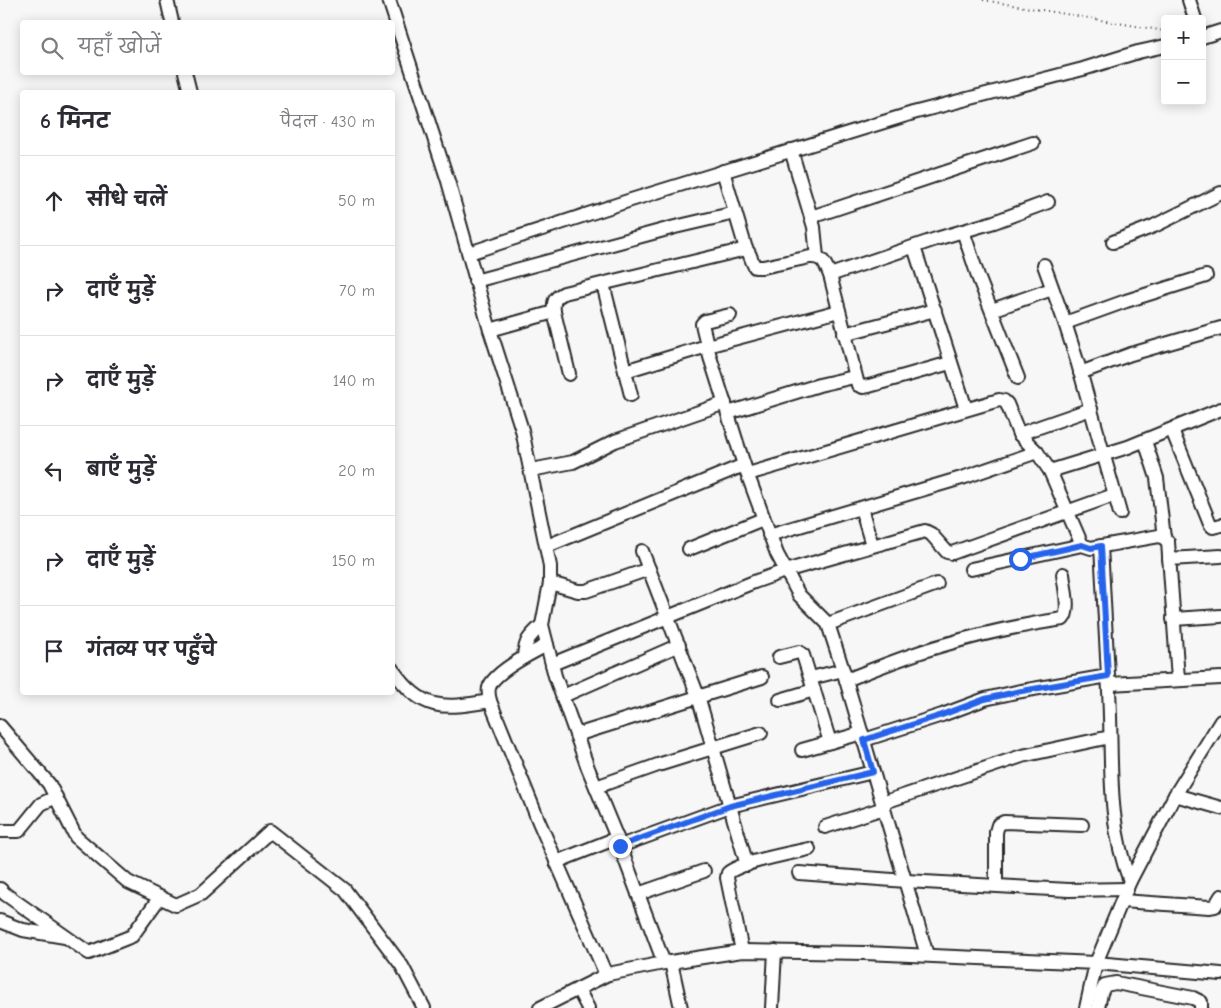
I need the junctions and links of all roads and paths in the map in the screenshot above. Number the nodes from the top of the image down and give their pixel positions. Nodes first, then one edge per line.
1 (167, 0) edge
2 (389, 0) edge
3 (983, 0) edge
4 (1189, 0) edge
5 (1194, 15) edge
6 (172, 20) edge
7 (1161, 30) edge
8 (1221, 31) edge
9 (1206, 36) edge
10 (1161, 47) edge
11 (186, 75) edge
12 (190, 90) edge
13 (1033, 143) dead end
14 (791, 150) junction
15 (723, 171) junction
16 (1221, 193) edge
17 (1048, 202) dead end
18 (735, 213) junction
19 (810, 217) junction
20 (963, 231) junction
21 (1113, 242) dead end
22 (914, 247) junction
23 (746, 249) junction
24 (469, 253) junction
25 (817, 257) junction
26 (1044, 265) dead end
27 (830, 275) junction
28 (1206, 276) dead end
29 (475, 281) junction
30 (603, 284) junction
31 (1052, 289) junction
32 (934, 310) junction
33 (992, 310) junction
34 (839, 311) junction
35 (554, 312) junction
36 (730, 315) dead end
37 (1065, 323) junction
38 (1221, 328) edge
39 (490, 330) junction
40 (844, 334) junction
41 (707, 346) junction
42 (950, 363) junction
43 (625, 371) junction
44 (1080, 373) junction
45 (569, 374) dead end
46 (854, 377) junction
47 (1018, 378) dead end
48 (631, 395) dead end
49 (726, 408) junction
50 (966, 409) junction
51 (1091, 409) junction
52 (1221, 410) edge
53 (1172, 430) junction
54 (1019, 434) junction
55 (1145, 441) junction
56 (1037, 452) junction
57 (1104, 455) junction
58 (746, 469) junction
59 (532, 470) junction
60 (1050, 471) junction
61 (1114, 495) junction
62 (861, 508) junction
63 (1066, 512) junction
64 (1120, 513) dead end
65 (763, 519) junction
66 (1221, 525) edge
67 (769, 536) junction
68 (1164, 538) junction
69 (1082, 545) junction
70 (547, 546) junction
71 (872, 546) junction
72 (1101, 546) junction
73 (689, 550) dead end
74 (642, 551) dead end
75 (1221, 556) edge
76 (1169, 559) junction
77 (649, 569) junction
78 (971, 569) dead end
79 (785, 571) junction
80 (1063, 574) dead end
81 (550, 583) junction
82 (937, 584) dead end
83 (667, 616) junction
84 (1221, 616) edge
85 (1174, 619) junction
86 (828, 624) junction
87 (542, 625) junction
88 (547, 645) junction
89 (679, 645) junction
90 (524, 657) junction
91 (779, 657) dead end
92 (552, 664) junction
93 (395, 673) edge
94 (845, 675) junction
95 (762, 677) dead end
96 (1221, 678) edge
97 (1178, 679) junction
98 (1108, 680) junction
99 (813, 684) junction
100 (563, 696) junction
101 (698, 696) junction
102 (780, 700) dead end
103 (490, 701) junction
104 (1221, 722) edge
105 (0, 726) edge
106 (761, 733) dead end
107 (576, 735) junction
108 (863, 736) junction
109 (1110, 737) junction
110 (830, 742) junction
111 (713, 747) junction
112 (802, 750) dead end
113 (873, 772) junction
114 (596, 787) junction
115 (1176, 795) junction
116 (56, 796) junction
117 (883, 805) junction
118 (730, 806) junction
119 (1221, 808) edge
120 (1082, 825) dead end
121 (825, 827) dead end
122 (0, 831) edge
123 (618, 842) junction
124 (809, 849) dead end
125 (556, 862) junction
126 (747, 865) junction
127 (704, 871) dead end
128 (799, 873) dead end
129 (906, 882) junction
130 (996, 885) junction
131 (1128, 885) junction
132 (0, 889) edge
133 (638, 894) junction
134 (1221, 896) edge
135 (160, 897) junction
136 (1122, 901) junction
137 (0, 921) edge
138 (69, 938) junction
139 (775, 951) junction
140 (742, 952) junction
141 (927, 955) junction
142 (668, 963) junction
143 (1096, 963) junction
144 (608, 974) junction
145 (1221, 974) edge
146 (578, 989) junction
147 (424, 1008) edge
148 (540, 1008) edge
149 (588, 1008) edge
150 (681, 1008) edge
151 (772, 1008) edge
152 (1086, 1008) edge
153 (1098, 1008) edge
154 (1201, 1008) edge

1 - 6 street
2 - 24 street
3 - 7 path
4 - 5 street
8 - 9 street
10 - 14 street
11 - 12 street
13 - 19 street
14 - 15 street
14 - 19 street
15 - 18 street
15 - 24 street
16 - 21 street
17 - 20 street
18 - 23 street
18 - 29 street
19 - 25 street
20 - 22 street
20 - 33 street
22 - 27 street
22 - 32 street
23 - 25 street
23 - 30 street
24 - 29 street
25 - 27 street
26 - 31 street
27 - 34 street
28 - 37 street
29 - 39 street
30 - 35 street
30 - 43 street
31 - 33 street
31 - 37 street
32 - 40 street
32 - 42 street
33 - 47 street
34 - 40 street
34 - 41 street
35 - 39 street
35 - 45 street
36 - 41 street
37 - 44 street
38 - 44 street
39 - 59 street
40 - 46 street
41 - 43 street
41 - 49 street
42 - 46 street
42 - 50 street
43 - 48 street
44 - 51 street
46 - 49 street
49 - 58 street
49 - 59 street
50 - 54 street
50 - 58 street
51 - 54 street
51 - 57 street
52 - 53 street
53 - 55 street
53 - 66 street
54 - 56 street
55 - 57 street
55 - 68 street
56 - 60 street
56 - 62 street
57 - 60 street
57 - 61 street
58 - 65 street
58 - 70 street
59 - 70 street
60 - 63 street
61 - 63 street
61 - 64 street
62 - 67 street
62 - 71 street
63 - 69 street
63 - 71 street
65 - 67 street
65 - 73 street
67 - 79 street
68 - 72 street
68 - 76 street
69 - 72 street
69 - 78 street
70 - 81 street
71 - 79 street
72 - 98 street
74 - 77 street
75 - 76 street
76 - 85 street
77 - 81 street
77 - 83 street
79 - 83 street
79 - 86 street
80 - 94 street
81 - 87 street
82 - 86 street
83 - 89 street
83 - 92 street
84 - 85 street
85 - 97 street
86 - 94 street
87 - 88 street
87 - 90 street
88 - 90 street
88 - 92 street
89 - 100 street
89 - 101 street
90 - 103 street
91 - 99 street
92 - 100 street
93 - 103 street
94 - 99 street
94 - 108 street
95 - 101 street
96 - 97 street
97 - 98 street
98 - 108 street
98 - 109 street
99 - 102 street
99 - 110 street
100 - 107 street
101 - 107 street
101 - 111 street
103 - 125 street
104 - 115 street
105 - 116 street
106 - 111 street
107 - 114 street
108 - 110 street
108 - 113 street
109 - 117 street
109 - 131 street
110 - 112 street
111 - 114 street
111 - 118 street
113 - 117 street
113 - 118 street
114 - 123 street
115 - 119 street
115 - 131 street
116 - 122 street
116 - 135 street
117 - 121 street
117 - 129 street
118 - 123 street
118 - 126 street
120 - 130 street
123 - 125 street
123 - 133 street
124 - 126 street
125 - 144 street
126 - 140 street
127 - 133 street
128 - 129 street
129 - 130 street
129 - 141 street
130 - 131 street
131 - 136 street
132 - 138 street
133 - 142 street
134 - 136 street
135 - 138 street
135 - 147 street
136 - 143 street
137 - 138 street
139 - 140 street
139 - 141 street
139 - 151 street
140 - 142 street
141 - 143 street
142 - 144 street
142 - 150 street
143 - 145 street
143 - 152 street
144 - 146 street
146 - 148 street
146 - 149 street
153 - 154 street

